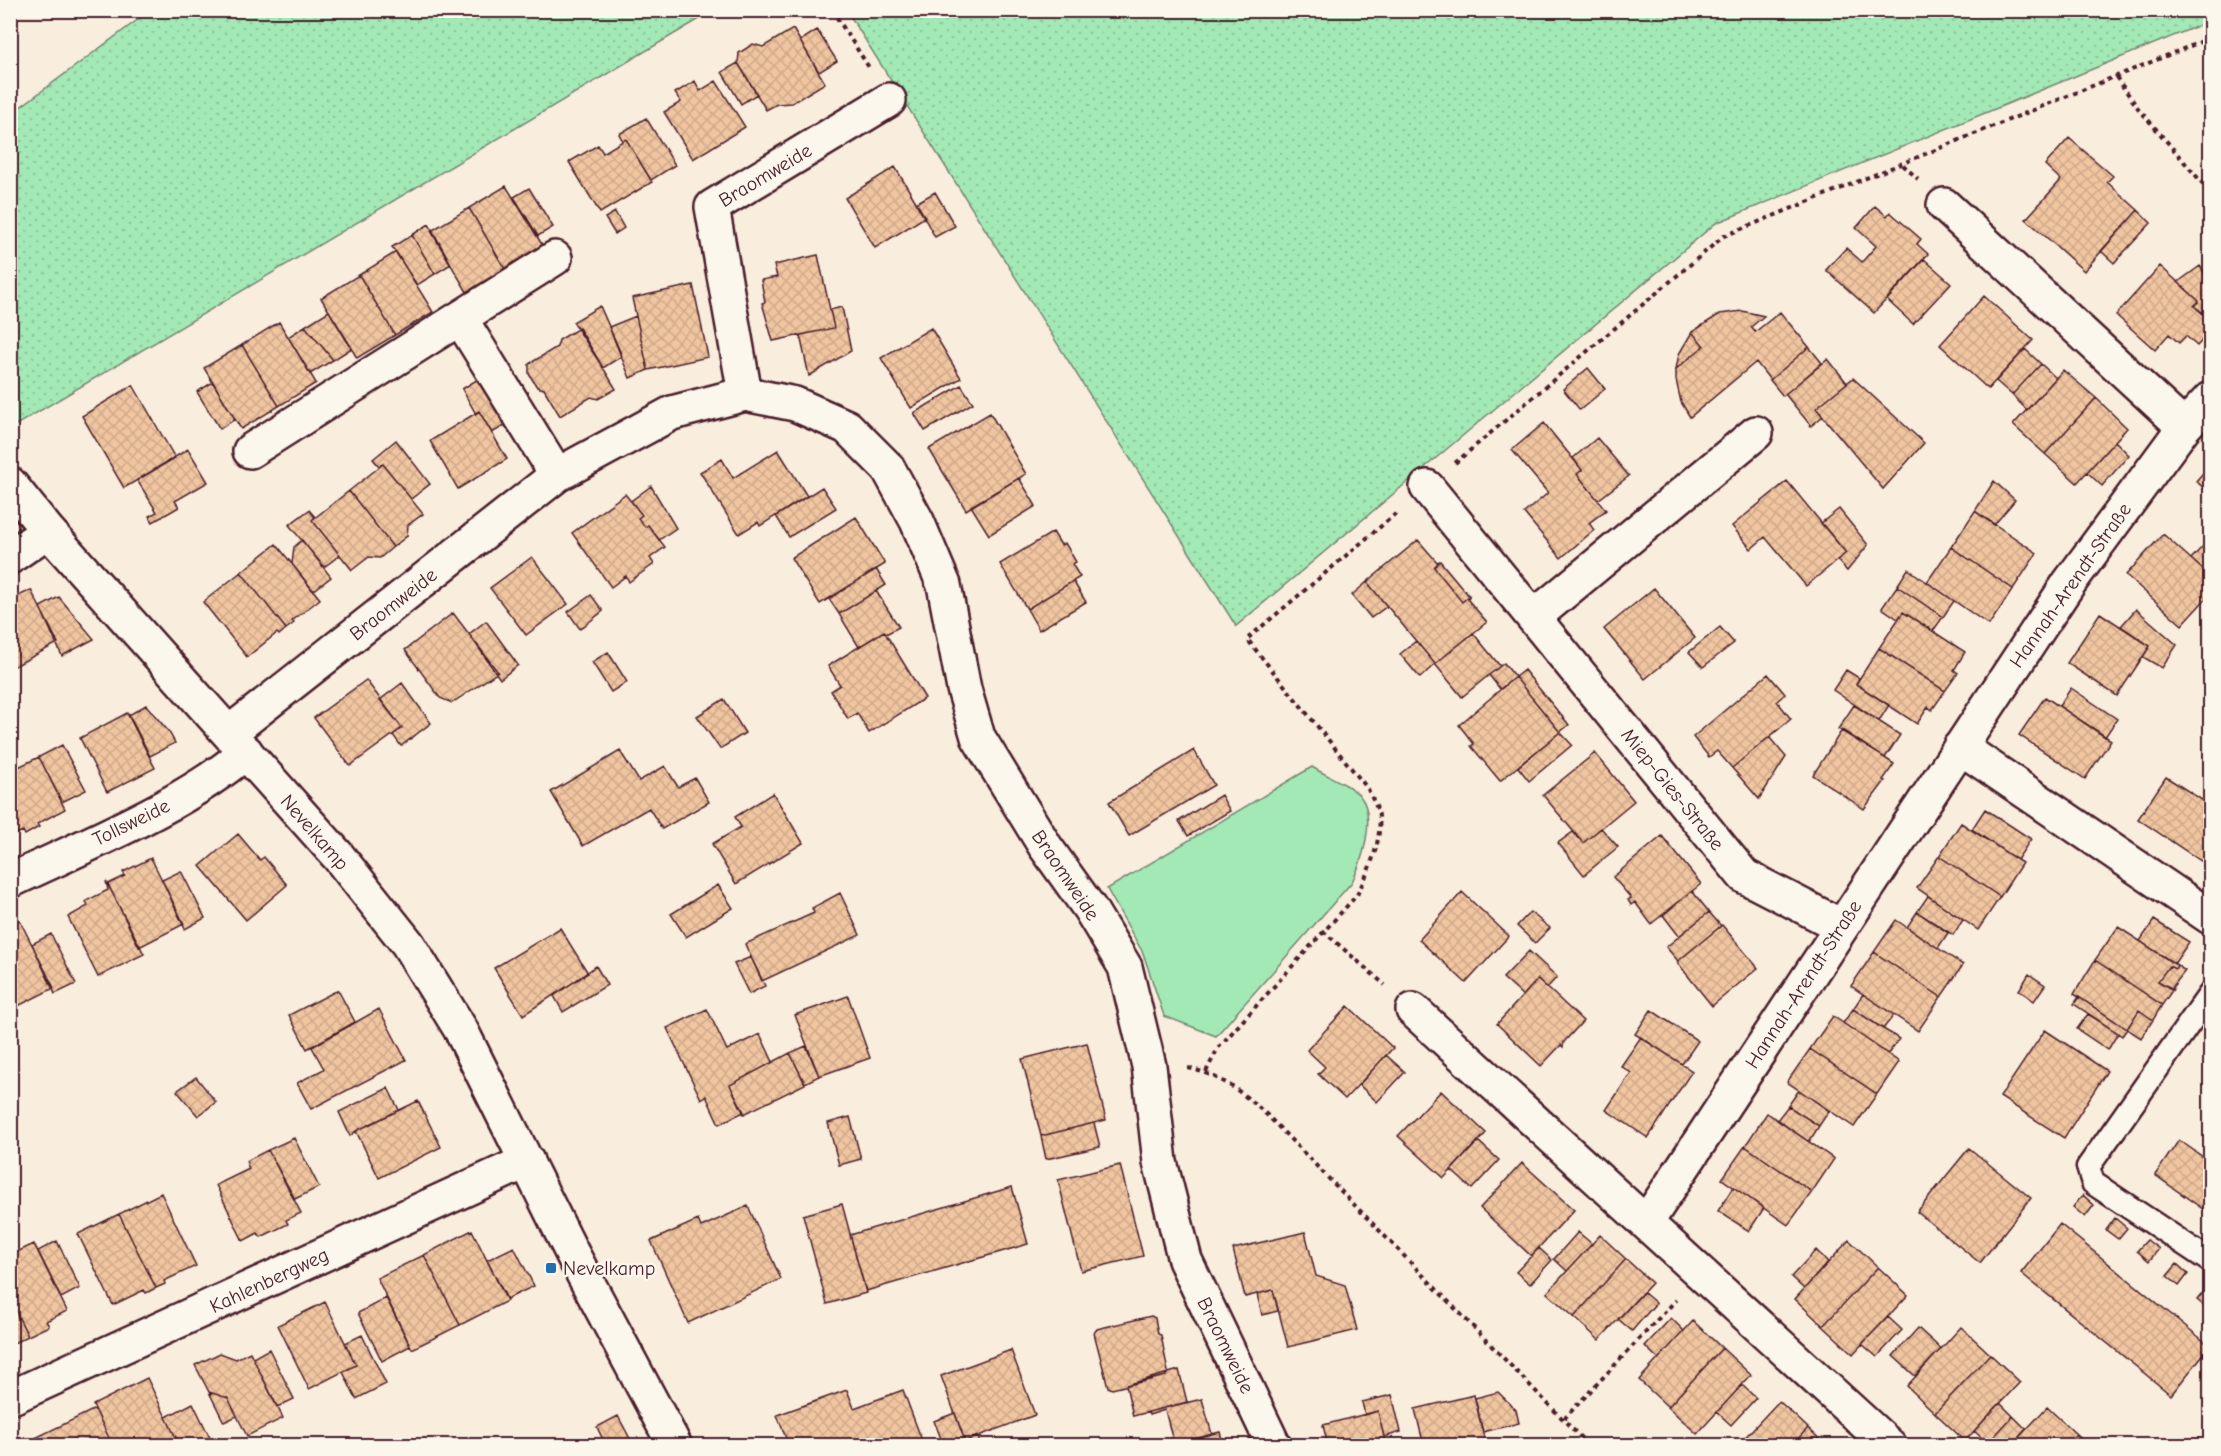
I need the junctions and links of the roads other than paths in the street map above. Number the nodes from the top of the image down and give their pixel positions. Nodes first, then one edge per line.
1 (889, 100) road end
2 (1944, 204) dead end
3 (555, 258) dead end
4 (460, 318) junction
5 (745, 394) junction
6 (2211, 399) edge
7 (2184, 427) junction
8 (1756, 433) dead end
9 (250, 451) dead end
10 (557, 475) junction
11 (10, 484) edge
12 (1427, 487) road end
13 (48, 531) junction
14 (10, 557) edge
15 (1534, 617) junction
16 (237, 742) junction
17 (1960, 747) junction
18 (10, 881) edge
19 (2211, 917) edge
20 (1841, 926) junction
21 (2211, 994) edge
22 (1413, 1010) road end
23 (527, 1161) junction
24 (1646, 1223) junction
25 (2211, 1261) edge
26 (10, 1398) edge
27 (675, 1446) edge
28 (1274, 1446) edge
29 (1890, 1446) edge

1 - 5 street, Braomweide
2 - 7 street
3 - 4 street
4 - 9 street
4 - 10 street
5 - 10 street, Braomweide
5 - 28 street, Braomweide
6 - 7 street, Hannah-Arendt-Straße
7 - 17 street, Hannah-Arendt-Straße
8 - 15 street
10 - 16 street, Braomweide
11 - 13 street, Nevelkamp
12 - 15 street, Miep-Gies-Straße
13 - 14 street
13 - 16 street, Nevelkamp
15 - 20 street, Miep-Gies-Straße
16 - 18 street, Tollsweide
16 - 23 street, Nevelkamp
17 - 19 street
17 - 20 street, Hannah-Arendt-Straße
20 - 24 street, Hannah-Arendt-Straße
21 - 25 lane
22 - 24 street
23 - 26 street, Kahlenbergweg
23 - 27 street, Nevelkamp
24 - 29 street

